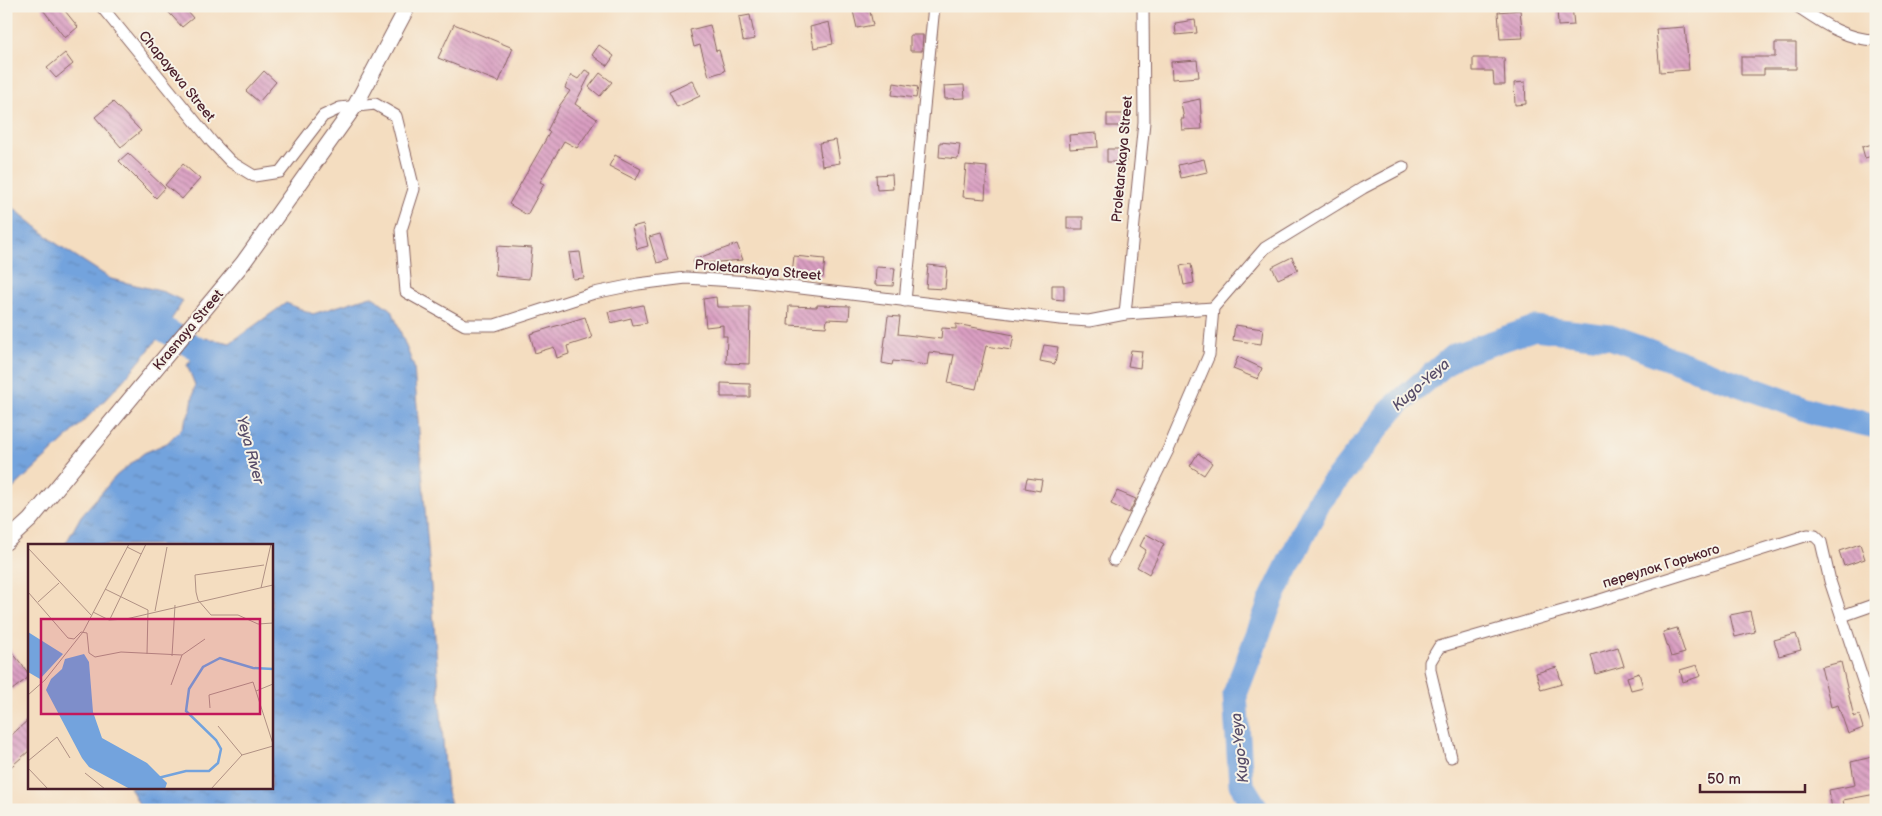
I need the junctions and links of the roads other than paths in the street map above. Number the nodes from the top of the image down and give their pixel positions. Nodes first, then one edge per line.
1 (101, 6) edge
2 (408, 6) edge
3 (934, 6) edge
4 (1143, 6) edge
5 (1797, 6) edge
6 (1876, 40) edge
7 (355, 106) junction
8 (1402, 167) dead end
9 (904, 301) junction
10 (1213, 308) junction
11 (1125, 314) junction
12 (465, 326) joint
13 (6, 542) edge
14 (1114, 560) dead end
15 (1876, 604) edge
16 (1842, 616) junction
17 (1876, 720) edge
18 (1451, 757) dead end

1 - 7 street, Chapayeva Street
2 - 7 street, Krasnaya Street
3 - 9 street
4 - 11 street, Proletarskaya Street
5 - 6 street
7 - 12 street, Chapayeva Street
7 - 13 street, Krasnaya Street
8 - 10 street
9 - 11 street, Proletarskaya Street
9 - 12 street, Proletarskaya Street
10 - 11 street, Proletarskaya Street
10 - 14 street
15 - 16 street
16 - 17 street, переулок Горького
16 - 18 street, переулок Горького

